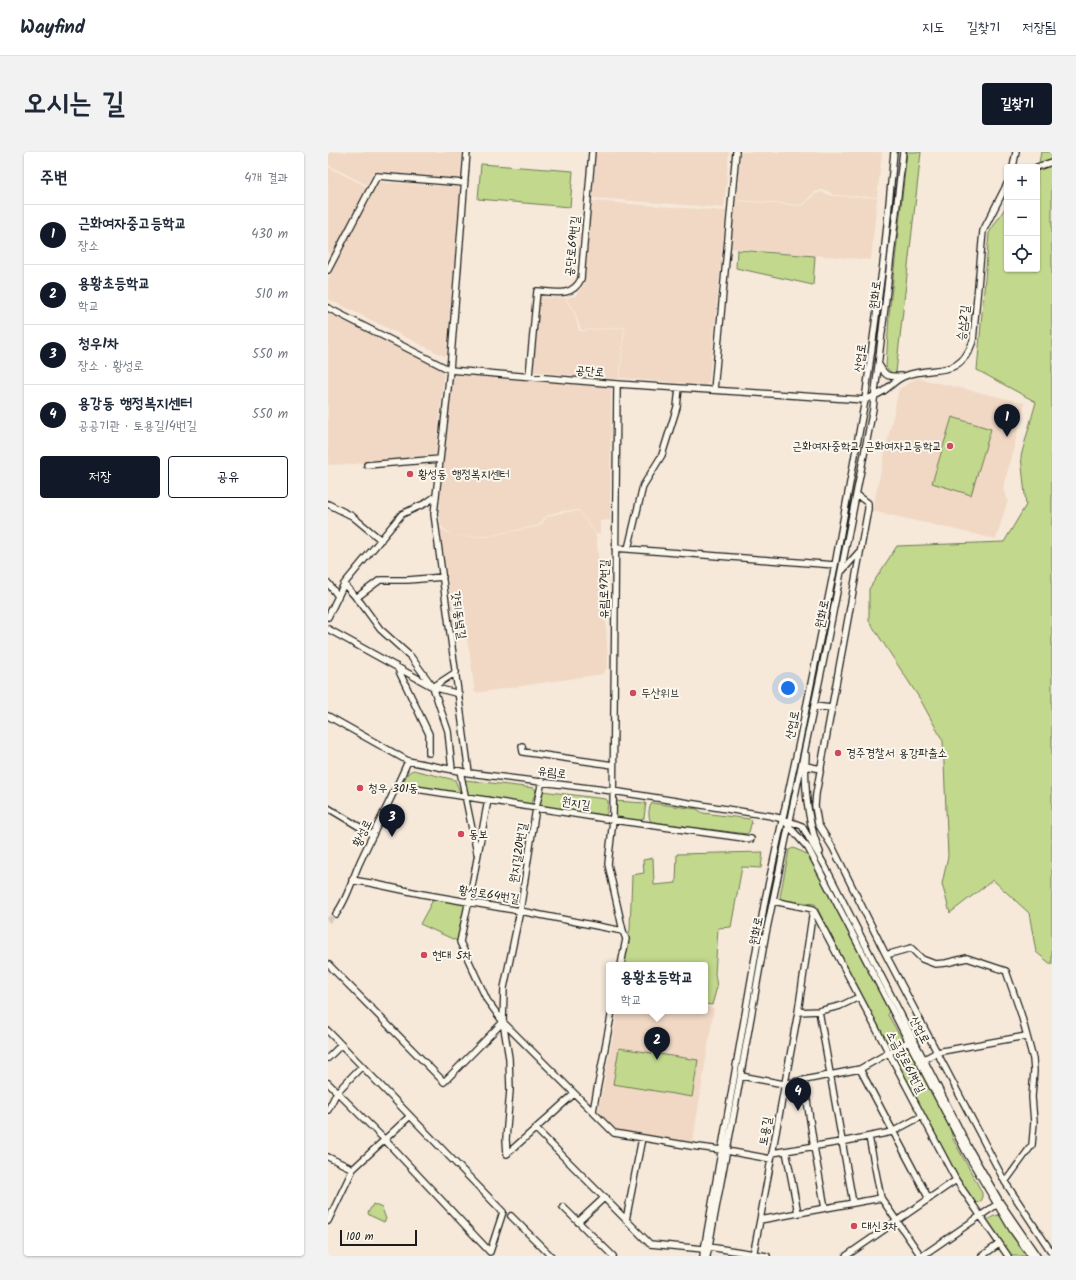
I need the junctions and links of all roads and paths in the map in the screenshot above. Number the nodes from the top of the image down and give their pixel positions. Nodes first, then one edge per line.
1 (467, 152) edge
2 (592, 152) edge
3 (736, 152) edge
4 (894, 152) edge
5 (903, 152) edge
6 (1016, 152) edge
7 (1052, 162) edge
8 (1014, 164) edge
9 (1040, 166) edge
10 (464, 183) junction
11 (1004, 190) edge
12 (328, 270) edge
13 (328, 308) edge
14 (879, 364) junction
15 (450, 370) junction
16 (529, 376) junction
17 (903, 376) junction
18 (617, 384) junction
19 (679, 388) junction
20 (714, 390) junction
21 (875, 395) junction
22 (866, 400) junction
23 (440, 459) junction
24 (367, 465) dead end
25 (857, 495) junction
26 (436, 496) junction
27 (328, 504) edge
28 (381, 540) junction
29 (615, 548) junction
30 (628, 549) junction
31 (860, 552) junction
32 (835, 566) junction
33 (841, 571) junction
34 (443, 577) junction
35 (328, 583) edge
36 (344, 584) junction
37 (338, 596) junction
38 (356, 598) junction
39 (329, 612) edge
40 (328, 629) edge
41 (397, 668) junction
42 (456, 672) junction
43 (433, 687) junction
44 (459, 694) junction
45 (814, 706) junction
46 (831, 708) junction
47 (328, 717) edge
48 (810, 727) junction
49 (522, 746) dead end
50 (429, 753) dead end
51 (408, 761) junction
52 (613, 765) junction
53 (806, 766) junction
54 (821, 768) junction
55 (452, 770) junction
56 (460, 771) junction
57 (469, 773) junction
58 (542, 781) junction
59 (397, 786) junction
60 (613, 791) junction
61 (466, 797) junction
62 (488, 800) junction
63 (328, 808) edge
64 (536, 808) junction
65 (783, 819) junction
66 (613, 820) junction
67 (789, 823) junction
68 (813, 833) junction
69 (373, 835) junction
70 (751, 839) dead end
71 (829, 841) junction
72 (821, 854) junction
73 (478, 857) junction
74 (825, 866) junction
75 (352, 880) junction
76 (773, 901) junction
77 (469, 902) junction
78 (813, 910) junction
79 (520, 911) junction
80 (336, 914) tunnel mouth
81 (623, 931) junction
82 (886, 955) junction
83 (622, 962) edge
84 (328, 964) edge
85 (859, 997) junction
86 (819, 1011) junction
87 (798, 1012) junction
88 (611, 1014) edge
89 (503, 1022) junction
90 (328, 1032) edge
91 (1026, 1036) junction
92 (908, 1042) junction
93 (341, 1045) junction
94 (937, 1052) junction
95 (889, 1053) junction
96 (328, 1058) edge
97 (923, 1060) junction
98 (362, 1066) junction
99 (860, 1069) junction
100 (830, 1075) junction
101 (741, 1076) junction
102 (804, 1080) junction
103 (328, 1083) edge
104 (784, 1084) junction
105 (337, 1092) junction
106 (574, 1094) junction
107 (328, 1110) edge
108 (593, 1111) junction
109 (410, 1116) junction
110 (922, 1116) junction
111 (536, 1129) junction
112 (892, 1132) junction
113 (869, 1137) junction
114 (642, 1138) junction
115 (385, 1140) junction
116 (842, 1142) junction
117 (814, 1146) junction
118 (721, 1150) junction
119 (727, 1151) junction
120 (786, 1151) junction
121 (771, 1156) junction
122 (328, 1157) edge
123 (353, 1169) junction
124 (956, 1180) junction
125 (1004, 1182) junction
126 (604, 1197) junction
127 (881, 1198) junction
128 (929, 1199) junction
129 (853, 1203) junction
130 (998, 1203) junction
131 (563, 1207) dead end
132 (825, 1208) junction
133 (330, 1212) edge
134 (798, 1213) junction
135 (980, 1215) junction
136 (511, 1216) dead end
137 (626, 1220) junction
138 (760, 1220) junction
139 (328, 1221) edge
140 (897, 1221) junction
141 (578, 1222) junction
142 (999, 1244) junction
143 (707, 1248) junction
144 (1052, 1253) edge
145 (753, 1255) edge
146 (551, 1256) edge
147 (613, 1256) edge
148 (702, 1256) edge
149 (708, 1256) edge
150 (766, 1256) edge
151 (846, 1256) edge
152 (922, 1256) edge
153 (982, 1256) edge
154 (1008, 1256) edge
155 (1031, 1256) edge
156 (1037, 1256) edge

1 - 10 street, 갓뒤동녘길
2 - 16 street, 공단로69번길
3 - 20 street
4 - 22 street, 산업로
5 - 14 street, 원화로
6 - 8 street
7 - 9 street
10 - 12 street
10 - 15 street, 갓뒤동녘길
11 - 17 street, 승삼2길
13 - 15 street, 공단로
14 - 17 street
14 - 21 street, 원화로
15 - 16 street, 공단로
15 - 23 street, 갓뒤동녘길
16 - 18 street, 공단로
17 - 21 street, 승삼2길
18 - 19 street, 공단로
18 - 29 street
19 - 20 street, 공단로
19 - 30 street
20 - 22 street, 공단로
21 - 22 street, 승삼2길
21 - 25 street, 원화로
22 - 32 street, 산업로
23 - 24 street
23 - 26 street, 갓뒤동녘길
25 - 31 street
25 - 33 street, 원화로
26 - 28 street
26 - 34 street, 갓뒤동녘길
27 - 28 street
28 - 36 street
29 - 30 street, 유림로97번길
29 - 52 street, 유림로97번길
30 - 32 street, 유림로97번길
31 - 33 street
31 - 46 street
32 - 65 street, 산업로
33 - 45 street, 원화로
34 - 38 street
34 - 42 street, 갓뒤동녘길
35 - 37 street
36 - 37 street
36 - 38 street
37 - 39 street
38 - 43 street
40 - 41 street
41 - 43 street
41 - 50 street
42 - 43 street
42 - 44 street, 갓뒤동녘길
43 - 44 street
43 - 55 street
44 - 57 street, 갓뒤동녘길
45 - 46 street
45 - 48 street, 원화로
46 - 54 street
47 - 51 street, 유림로
48 - 53 street
48 - 67 street, 원화로
49 - 52 street
51 - 55 street, 유림로
51 - 59 street, 황성로
52 - 60 street, 유림로97번길
53 - 54 street
53 - 68 street
54 - 71 street
55 - 56 street, 유림로
56 - 57 street, 유림로
56 - 61 street
57 - 58 street, 유림로
58 - 60 street, 유림로
58 - 64 street, 원지길20번길
59 - 61 street, 원지길
59 - 69 street, 황성로
60 - 65 street, 유림로
60 - 66 street, 유림로97번길
61 - 62 street, 원지길
61 - 73 street
62 - 64 street, 원지길
62 - 73 street
63 - 69 street
64 - 66 street, 원지길
64 - 79 street, 원지길20번길
65 - 67 street, 산업로
65 - 118 street, 원화로
66 - 70 street, 원지길
66 - 81 street, 유림로97번길
67 - 74 street, 산업로
67 - 76 street, 원화로
67 - 92 street, 산업로
68 - 71 street
68 - 72 street
69 - 75 street, 황성로
71 - 72 street
71 - 82 street
72 - 74 street
73 - 77 street
74 - 97 street, 산업로
75 - 77 street, 황성로64번길
75 - 80 street, 황성로
76 - 78 street
76 - 101 street, 원화로
77 - 79 street, 황성로64번길
77 - 89 street
78 - 85 street, 소금강로61번길
78 - 87 street, 토용길
79 - 81 street, 황성로64번길
79 - 89 street, 원지길20번길
81 - 83 street, 유림로97번길
82 - 91 street
82 - 94 street
84 - 89 street
85 - 86 street
85 - 95 street, 소금강로61번길
86 - 87 street
86 - 100 street
87 - 104 street, 토용길
88 - 108 street
89 - 106 street
89 - 111 street, 원지길20번길
90 - 93 street
91 - 94 street
91 - 125 street
92 - 95 street
92 - 130 street, 산업로
93 - 96 street
93 - 98 street
94 - 97 street
94 - 125 street
95 - 99 street
95 - 110 street, 소금강로61번길
97 - 130 street, 산업로
98 - 105 street
98 - 109 street
99 - 100 street
99 - 112 street
100 - 102 street
100 - 116 street
101 - 104 street
101 - 119 street, 원화로
102 - 104 street
102 - 117 street
103 - 105 street
104 - 121 street, 토용길
105 - 107 street
105 - 115 street
106 - 108 street
106 - 111 street
108 - 114 street
109 - 115 street
109 - 115 street
110 - 112 street
110 - 124 street, 소금강로61번길
111 - 126 street
112 - 113 street
112 - 128 street
113 - 116 street
113 - 127 street
114 - 118 street
114 - 137 street
115 - 123 street
116 - 117 street
116 - 129 street
117 - 120 street
117 - 132 street
118 - 143 street, 원화로
119 - 121 street
119 - 143 street, 원화로
120 - 121 street
120 - 134 street
121 - 138 street, 토용길
122 - 123 street
123 - 133 street
124 - 128 street
124 - 135 street, 소금강로61번길
125 - 144 street
126 - 137 street
126 - 141 street
127 - 129 street
127 - 140 street
128 - 140 street
129 - 132 street
130 - 135 street
130 - 155 street, 산업로
130 - 156 street, 산업로
131 - 141 street
132 - 134 street
133 - 139 street
134 - 138 street
135 - 142 street, 소금강로61번길
135 - 152 street
136 - 146 street
137 - 143 street
138 - 145 street, 토용길
140 - 151 street
140 - 152 street
141 - 147 street
142 - 153 street
142 - 154 street, 소금강로61번길
143 - 145 street
143 - 148 street
143 - 149 street
145 - 150 street

